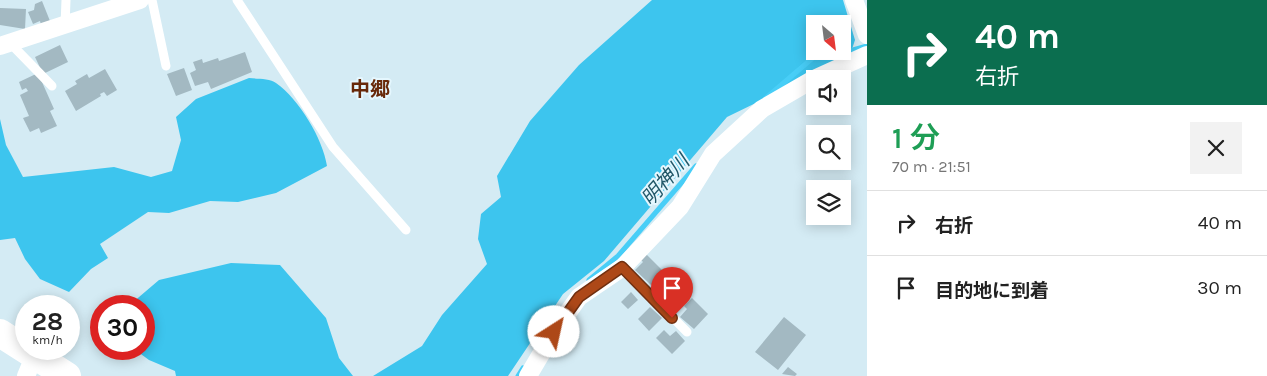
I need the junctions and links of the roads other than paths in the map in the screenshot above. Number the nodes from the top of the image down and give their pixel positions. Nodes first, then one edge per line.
1 (66, 0) edge
2 (140, 0) edge
3 (152, 0) edge
4 (237, 0) edge
5 (854, 0) edge
6 (65, 26) junction
7 (866, 34) edge
8 (5, 44) edge
9 (867, 55) edge
10 (166, 66) dead end
11 (52, 86) dead end
12 (406, 230) dead end
13 (622, 267) junction
14 (687, 332) dead end
15 (0, 334) edge
16 (28, 371) edge
17 (67, 376) edge
18 (528, 376) edge

1 - 6 lane
2 - 6 street
3 - 10 lane
4 - 12 lane
5 - 7 street
6 - 8 street
8 - 11 lane
9 - 13 street
13 - 14 lane
13 - 18 street
15 - 16 highway
16 - 17 highway

